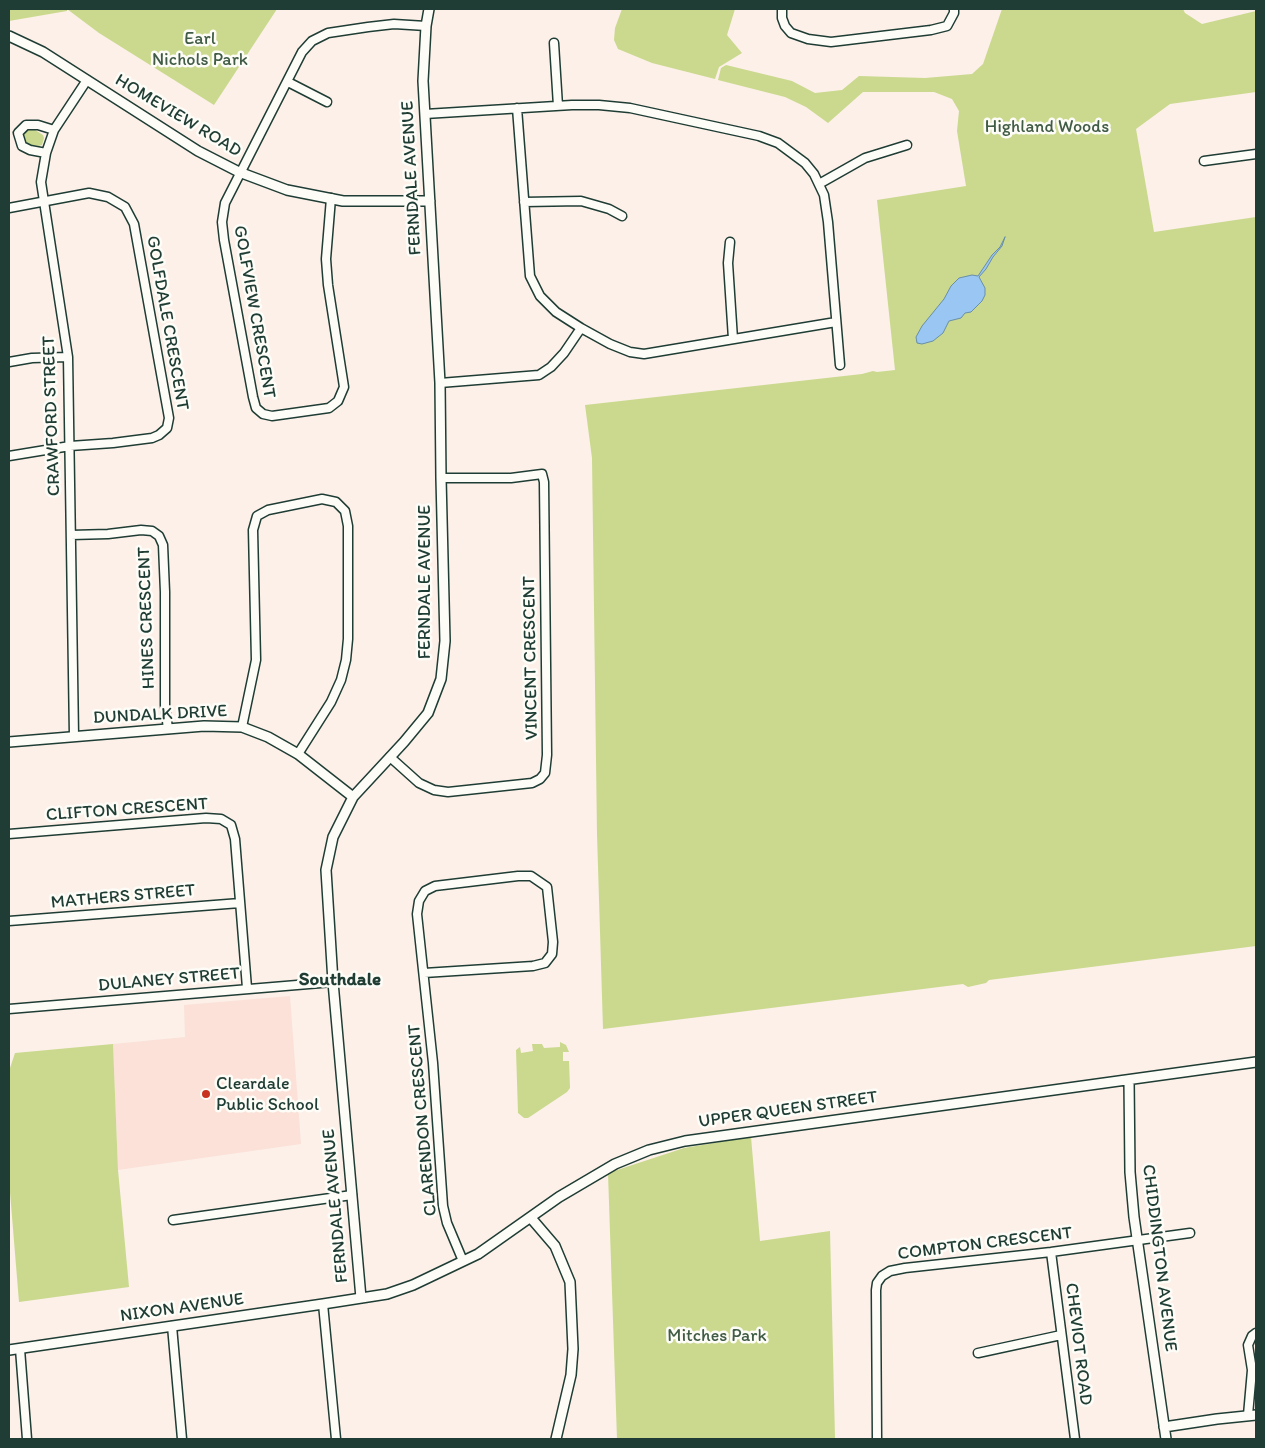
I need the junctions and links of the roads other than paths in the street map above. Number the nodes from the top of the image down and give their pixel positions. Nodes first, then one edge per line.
1 (429, 9) edge
2 (782, 9) edge
3 (954, 9) edge
4 (426, 26) junction
5 (9, 36) edge
6 (554, 43) dead end
7 (87, 80) junction
8 (288, 82) junction
9 (327, 102) dead end
10 (558, 106) junction
11 (517, 108) junction
12 (425, 114) junction
13 (54, 130) junction
14 (907, 145) dead end
15 (46, 153) junction
16 (1256, 154) edge
17 (1204, 161) dead end
18 (239, 172) junction
19 (819, 184) junction
20 (331, 198) junction
21 (430, 201) junction
22 (524, 202) junction
23 (44, 203) junction
24 (9, 208) edge
25 (622, 216) dead end
26 (730, 242) dead end
27 (836, 322) junction
28 (581, 328) junction
29 (733, 339) junction
30 (68, 357) junction
31 (9, 362) edge
32 (840, 365) dead end
33 (440, 383) junction
34 (70, 446) junction
35 (9, 456) edge
36 (440, 478) junction
37 (71, 535) junction
38 (242, 727) junction
39 (168, 729) junction
40 (74, 736) junction
41 (9, 742) edge
42 (298, 754) junction
43 (390, 757) junction
44 (353, 797) junction
45 (9, 834) edge
46 (240, 903) junction
47 (9, 921) edge
48 (424, 973) junction
49 (333, 982) junction
50 (247, 988) junction
51 (9, 1009) edge
52 (1256, 1062) edge
53 (1128, 1080) junction
54 (352, 1195) junction
55 (531, 1218) junction
56 (173, 1220) dead end
57 (1190, 1232) dead end
58 (1138, 1240) junction
59 (1051, 1252) junction
60 (463, 1262) junction
61 (361, 1298) junction
62 (323, 1304) junction
63 (172, 1326) junction
64 (1256, 1333) edge
65 (1061, 1335) junction
66 (20, 1349) junction
67 (9, 1350) edge
68 (978, 1353) dead end
69 (1252, 1415) edge
70 (1164, 1427) junction
71 (27, 1439) edge
72 (182, 1439) edge
73 (336, 1439) edge
74 (556, 1439) edge
75 (877, 1439) edge
76 (1075, 1439) edge
77 (1166, 1439) edge

1 - 4 street, FERNDALE AVENUE
2 - 3 street
4 - 8 street
4 - 12 street, FERNDALE AVENUE
5 - 7 street, HOMEVIEW ROAD
6 - 10 street
7 - 13 street, CRAWFORD STREET
7 - 18 street, HOMEVIEW ROAD
8 - 9 street
8 - 18 street
10 - 11 street
10 - 19 street
11 - 12 street
11 - 22 street
12 - 21 street, FERNDALE AVENUE
13 - 15 street, CRAWFORD STREET
13 - 15 street
14 - 19 street
15 - 23 street, CRAWFORD STREET
16 - 17 street
18 - 20 street, HOMEVIEW ROAD
18 - 20 street, GOLFVIEW CRESCENT
19 - 27 street
20 - 21 street, HOMEVIEW ROAD
21 - 33 street, FERNDALE AVENUE
22 - 25 street
22 - 28 street
23 - 24 street, GOLFDALE CRESCENT
23 - 30 street, CRAWFORD STREET
23 - 34 street, GOLFDALE CRESCENT
26 - 29 street
27 - 29 street
27 - 32 street
28 - 29 street
28 - 33 street
30 - 31 street
30 - 34 street, CRAWFORD STREET
33 - 36 street, FERNDALE AVENUE
34 - 35 street, GOLFDALE CRESCENT
34 - 37 street, CRAWFORD STREET
36 - 43 street, FERNDALE AVENUE
36 - 43 street, VINCENT CRESCENT
37 - 39 street, HINES CRESCENT
37 - 40 street, CRAWFORD STREET
38 - 39 street, DUNDALK DRIVE
38 - 42 street, DUNDALK DRIVE
38 - 42 street
39 - 40 street, DUNDALK DRIVE
40 - 41 street, DUNDALK DRIVE
42 - 44 street, DUNDALK DRIVE
43 - 44 street, FERNDALE AVENUE
44 - 49 street, FERNDALE AVENUE
45 - 46 street, CLIFTON CRESCENT
46 - 47 street, MATHERS STREET
46 - 50 street, CLIFTON CRESCENT
48 - 48 street, CLARENDON CRESCENT
48 - 60 street, CLARENDON CRESCENT
49 - 50 street, DULANEY STREET
49 - 54 street, FERNDALE AVENUE
50 - 51 street, DULANEY STREET
52 - 53 street, UPPER QUEEN STREET
53 - 55 street, UPPER QUEEN STREET
53 - 58 street, CHIDDINGTON AVENUE
54 - 56 street
54 - 61 street, FERNDALE AVENUE
55 - 60 street, UPPER QUEEN STREET
55 - 74 street
57 - 58 street, COMPTON CRESCENT
58 - 59 street, COMPTON CRESCENT
58 - 70 street, CHIDDINGTON AVENUE
59 - 65 street, CHEVIOT ROAD
59 - 75 street, COMPTON CRESCENT
60 - 61 street, UPPER QUEEN STREET
61 - 62 street, NIXON AVENUE
62 - 63 street, NIXON AVENUE
62 - 73 street
63 - 66 street, NIXON AVENUE
63 - 72 street
64 - 69 street
65 - 68 street
65 - 76 street, CHEVIOT ROAD
66 - 67 street, NIXON AVENUE
66 - 71 street
69 - 70 street
70 - 77 street, CHIDDINGTON AVENUE

